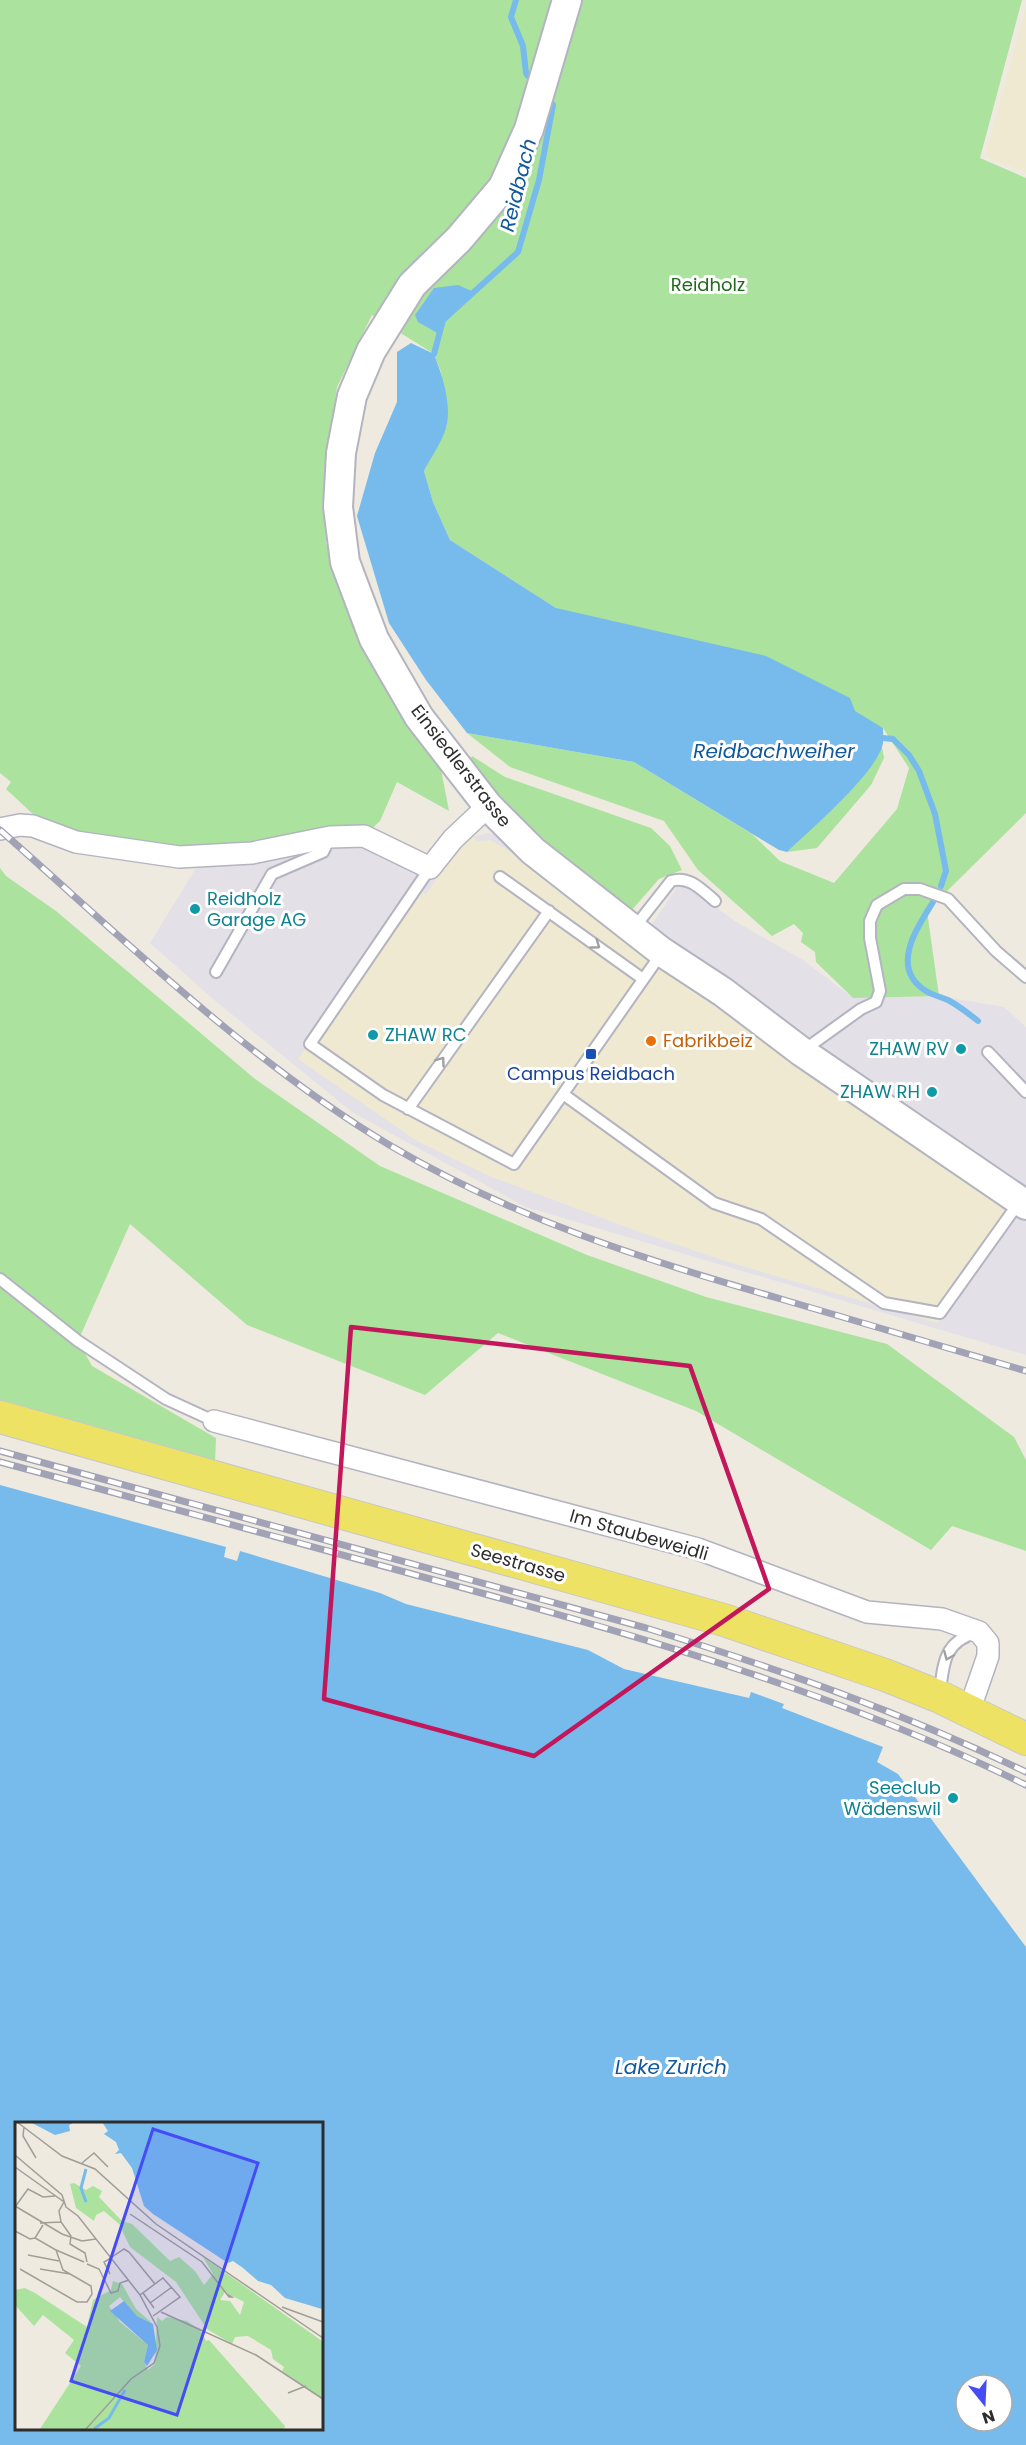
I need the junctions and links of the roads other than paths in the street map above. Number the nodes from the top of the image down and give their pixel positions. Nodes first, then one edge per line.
1 (567, 0) edge
2 (488, 806) junction
3 (0, 829) edge
4 (322, 839) junction
5 (430, 868) junction
6 (500, 877) dead end
7 (715, 901) dead end
8 (549, 911) junction
9 (632, 930) junction
10 (662, 952) junction
11 (216, 972) dead end
12 (1026, 977) edge
13 (643, 979) junction
14 (802, 1052) junction
15 (988, 1052) dead end
16 (1026, 1092) edge
17 (563, 1094) junction
18 (408, 1109) junction
19 (1024, 1202) edge
20 (0, 1279) edge
21 (0, 1417) edge
22 (214, 1420) joint
23 (979, 1632) junction
24 (940, 1697) junction
25 (969, 1711) junction
26 (1026, 1739) edge

1 - 2 main road, Einsiedlerstrasse
2 - 5 street
2 - 9 main road, Einsiedlerstrasse
3 - 4 street
4 - 5 street
4 - 11 lane
5 - 18 lane
6 - 8 lane
7 - 9 lane
8 -> 13 lane
18 -> 8 lane
9 - 10 main road, Einsiedlerstrasse
10 - 13 lane
10 - 14 main road, Einsiedlerstrasse
12 - 14 lane
13 - 17 lane
14 - 19 main road, Einsiedlerstrasse
15 - 16 lane
17 - 18 lane
17 - 19 lane
20 - 22 lane
21 - 24 main road, Seestrasse
22 - 23 street, Im Staubeweidli
23 -> 24 lane
23 - 25 street
24 - 25 main road, Seestrasse
25 - 26 main road, Seestrasse

